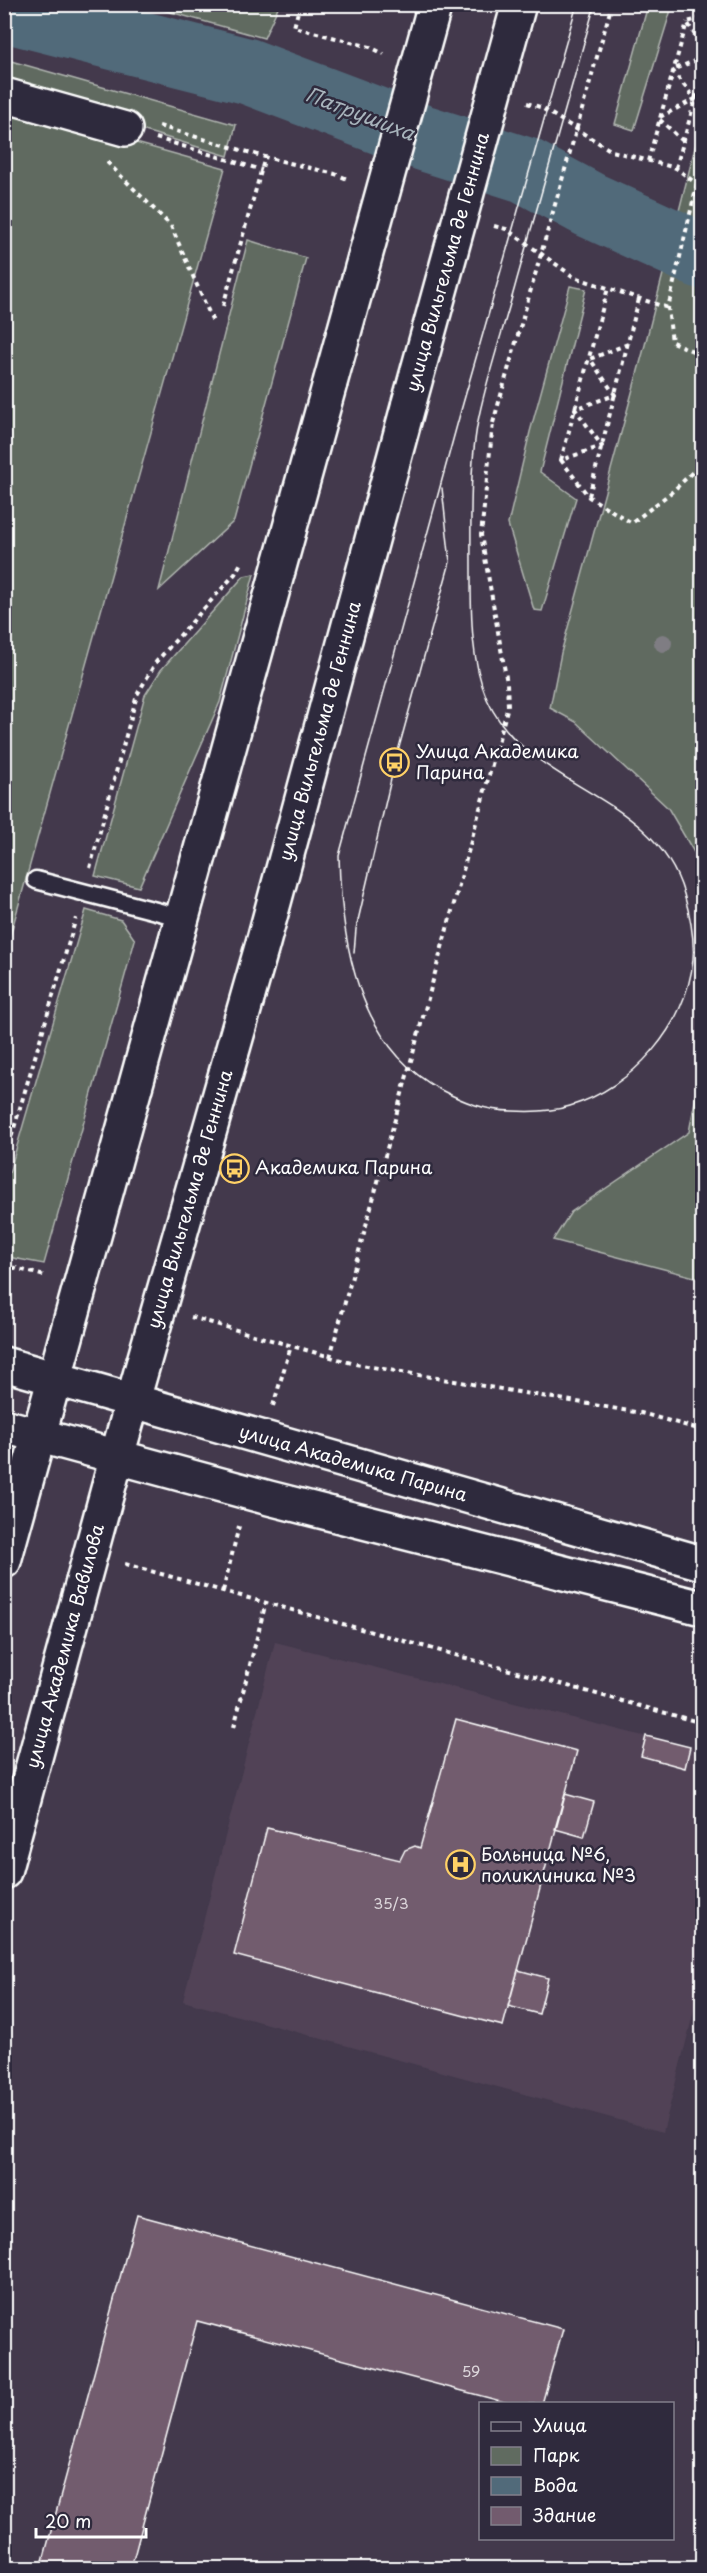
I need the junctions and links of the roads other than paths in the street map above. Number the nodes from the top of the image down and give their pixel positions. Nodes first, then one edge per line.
1 (435, 4) edge
2 (519, 4) edge
3 (4, 95) edge
4 (118, 127) road end
5 (36, 880) dead end
6 (183, 918) junction
7 (4, 1364) edge
8 (55, 1378) junction
9 (134, 1401) junction
10 (4, 1426) edge
11 (38, 1435) junction
12 (117, 1456) junction
13 (4, 1561) edge
14 (702, 1563) edge
15 (702, 1608) edge
16 (4, 1872) edge

1 - 6 street, bridge
2 - 9 street, улица Вильгельма де Геннина, bridge
3 - 4 street
5 - 6 lane
6 - 8 street
7 - 8 street, улица Академика Парина
8 - 9 street, улица Академика Парина
8 - 11 street
9 - 12 street, улица Вильгельма де Геннина
9 - 14 street, улица Академика Парина
10 - 11 street
11 - 12 street
11 - 13 street
12 - 15 street
12 - 16 street, улица Академика Вавилова

